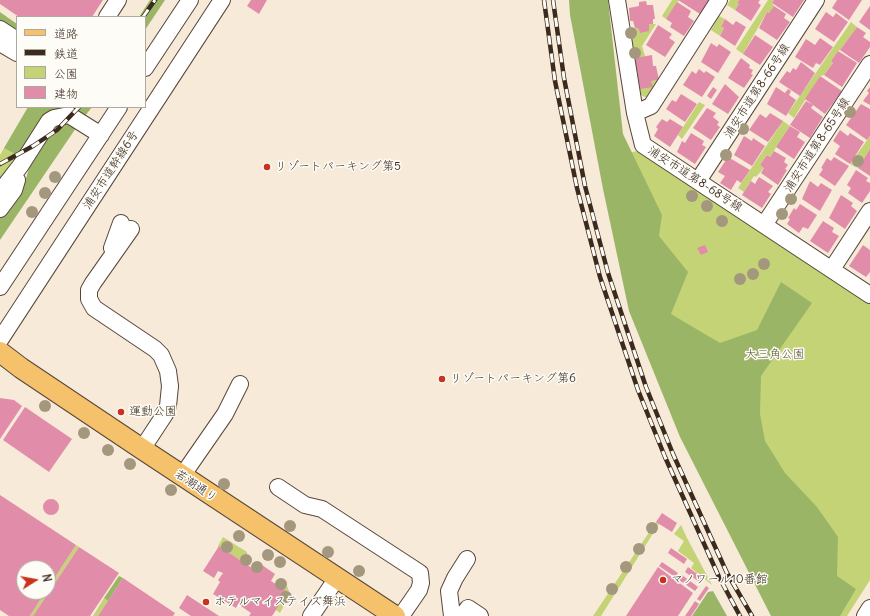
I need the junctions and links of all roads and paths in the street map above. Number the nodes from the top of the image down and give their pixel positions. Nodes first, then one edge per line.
1 (118, 0) edge
2 (190, 0) edge
3 (222, 0) edge
4 (617, 0) edge
5 (719, 0) edge
6 (816, 0) edge
7 (108, 16) edge
8 (0, 29) edge
9 (16, 39) edge
10 (0, 43) edge
11 (16, 52) edge
12 (146, 63) edge
13 (870, 64) edge
14 (118, 108) edge
15 (635, 113) junction
16 (101, 135) junction
17 (21, 165) junction
18 (698, 181) junction
19 (0, 192) edge
20 (0, 209) edge
21 (870, 211) edge
22 (764, 225) junction
23 (126, 226) dead end
24 (832, 269) junction
25 (0, 287) edge
26 (870, 294) edge
27 (0, 340) edge
28 (0, 352) edge
29 (243, 387) dead end
30 (142, 449) junction
31 (182, 476) junction
32 (280, 483) dead end
33 (467, 559) dead end
34 (337, 578) junction
35 (870, 608) edge
36 (312, 616) edge
37 (395, 616) edge
38 (401, 616) edge
39 (452, 616) edge
40 (462, 616) edge
41 (480, 616) edge
42 (865, 616) edge

1 - 7 street
2 - 12 street
3 - 27 street, 浦安市道幹線6号
4 - 15 street, 浦安市道第8-68号線
5 - 15 street
6 - 18 street, 浦安市道第8-66号線
8 - 9 street
10 - 11 street
13 - 22 street, 浦安市道第8-65号線
14 - 16 street
15 - 18 street, 浦安市道第8-68号線
16 - 17 street
16 - 25 street
17 - 19 street
17 - 20 street
18 - 22 street, 浦安市道第8-68号線
21 - 24 street
22 - 24 street, 浦安市道第8-68号線
23 - 30 street
24 - 26 street, 浦安市道第8-68号線
28 - 30 main road, 若潮通り
29 - 31 street
30 - 31 main road, 若潮通り
31 - 34 main road, 若潮通り
32 - 38 street
33 - 39 street
34 - 36 street
34 - 37 main road, 若潮通り
35 - 42 street
40 - 41 street

